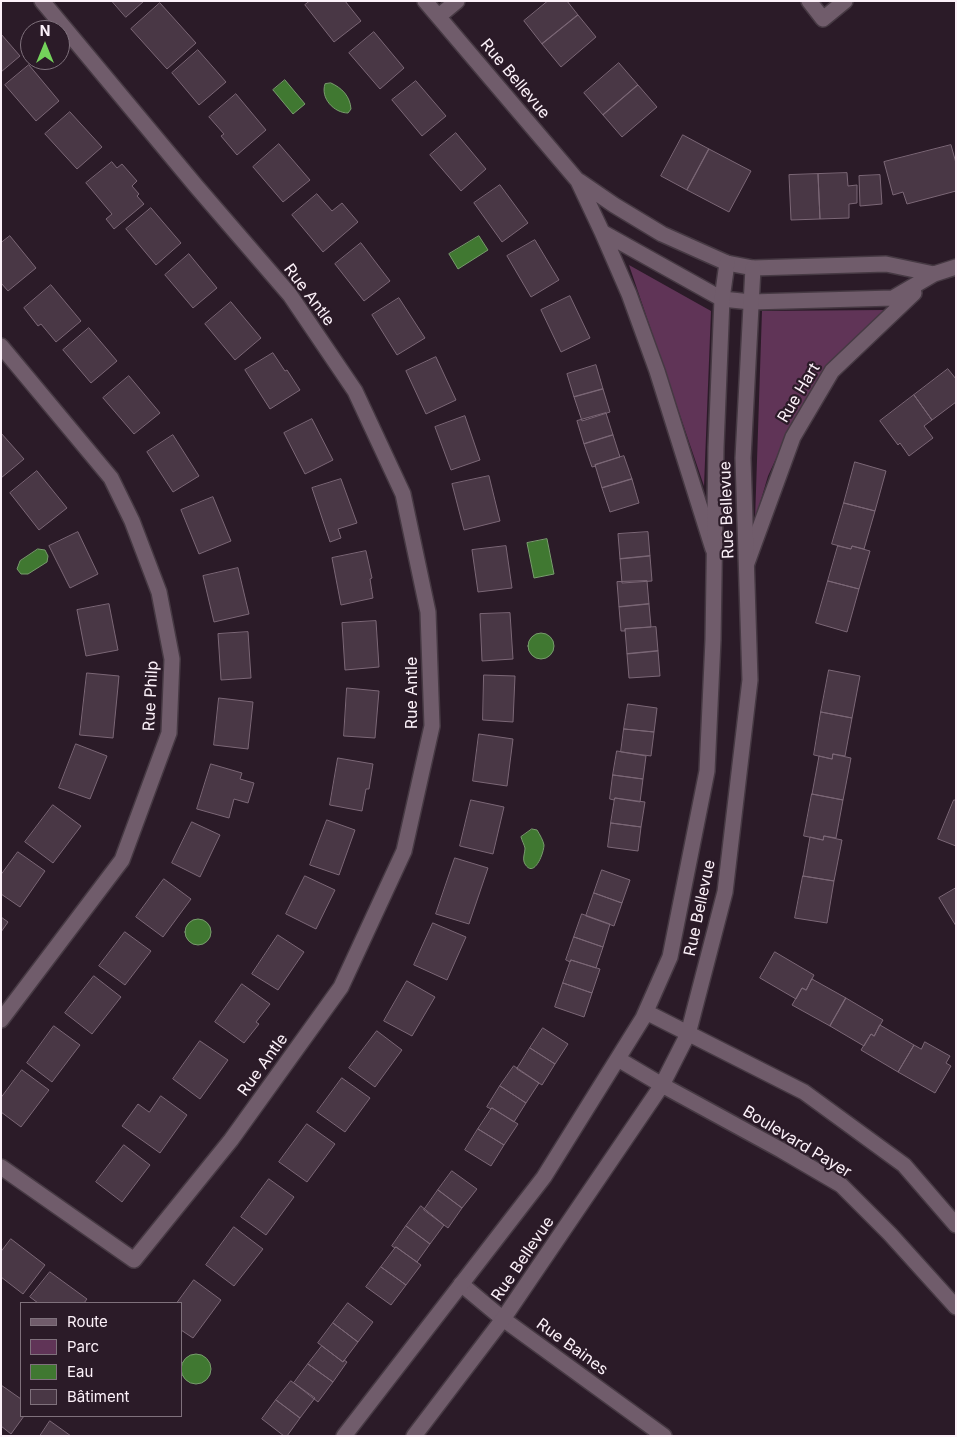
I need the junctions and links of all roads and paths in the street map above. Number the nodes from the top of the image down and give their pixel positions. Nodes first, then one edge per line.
1 (42, 1) edge
2 (425, 1) edge
3 (457, 1) edge
4 (809, 1) edge
5 (845, 1) edge
6 (439, 16) junction
7 (578, 181) junction
8 (602, 232) junction
9 (727, 263) junction
10 (956, 267) edge
11 (753, 268) junction
12 (934, 274) junction
13 (722, 299) junction
14 (751, 302) junction
15 (1, 346) edge
16 (715, 555) junction
17 (746, 565) junction
18 (646, 1012) junction
19 (1, 1020) edge
20 (688, 1034) junction
21 (618, 1059) junction
22 (662, 1085) junction
23 (1, 1167) edge
24 (956, 1225) edge
25 (461, 1284) junction
26 (956, 1307) edge
27 (503, 1319) junction
28 (344, 1436) edge
29 (414, 1436) edge
30 (664, 1436) edge

1 - 23 street, Rue Antle
2 - 6 street, Rue Bellevue
3 - 6 street
4 - 5 street
6 - 7 street, Rue Bellevue
7 - 8 street, Rue Bellevue
7 - 9 street, Rue Bellevue
8 - 13 street
8 - 16 street, Rue Bellevue
9 - 11 street, Rue Bellevue
9 - 13 street, Rue Bellevue
10 - 12 street, Rue Hart
11 - 12 street, Rue Hart
11 - 14 street, Rue Bellevue
12 - 14 street, Rue Hart
12 - 17 street, Rue Hart
13 - 14 street
13 - 16 street, Rue Bellevue
14 - 17 street, Rue Bellevue
15 - 19 street, Rue Philp
16 - 18 street, Rue Bellevue
17 - 20 street, Rue Bellevue
18 - 20 street
18 - 21 street, Rue Bellevue
20 - 22 street, Rue Bellevue
20 - 24 street
21 - 22 street, Boulevard Payer
21 - 25 street, Rue Bellevue
22 - 26 street, Boulevard Payer
22 - 27 street, Rue Bellevue
25 - 27 street, Rue Baines
25 - 28 street, Rue Bellevue
27 - 29 street, Rue Bellevue
27 - 30 street, Rue Baines

